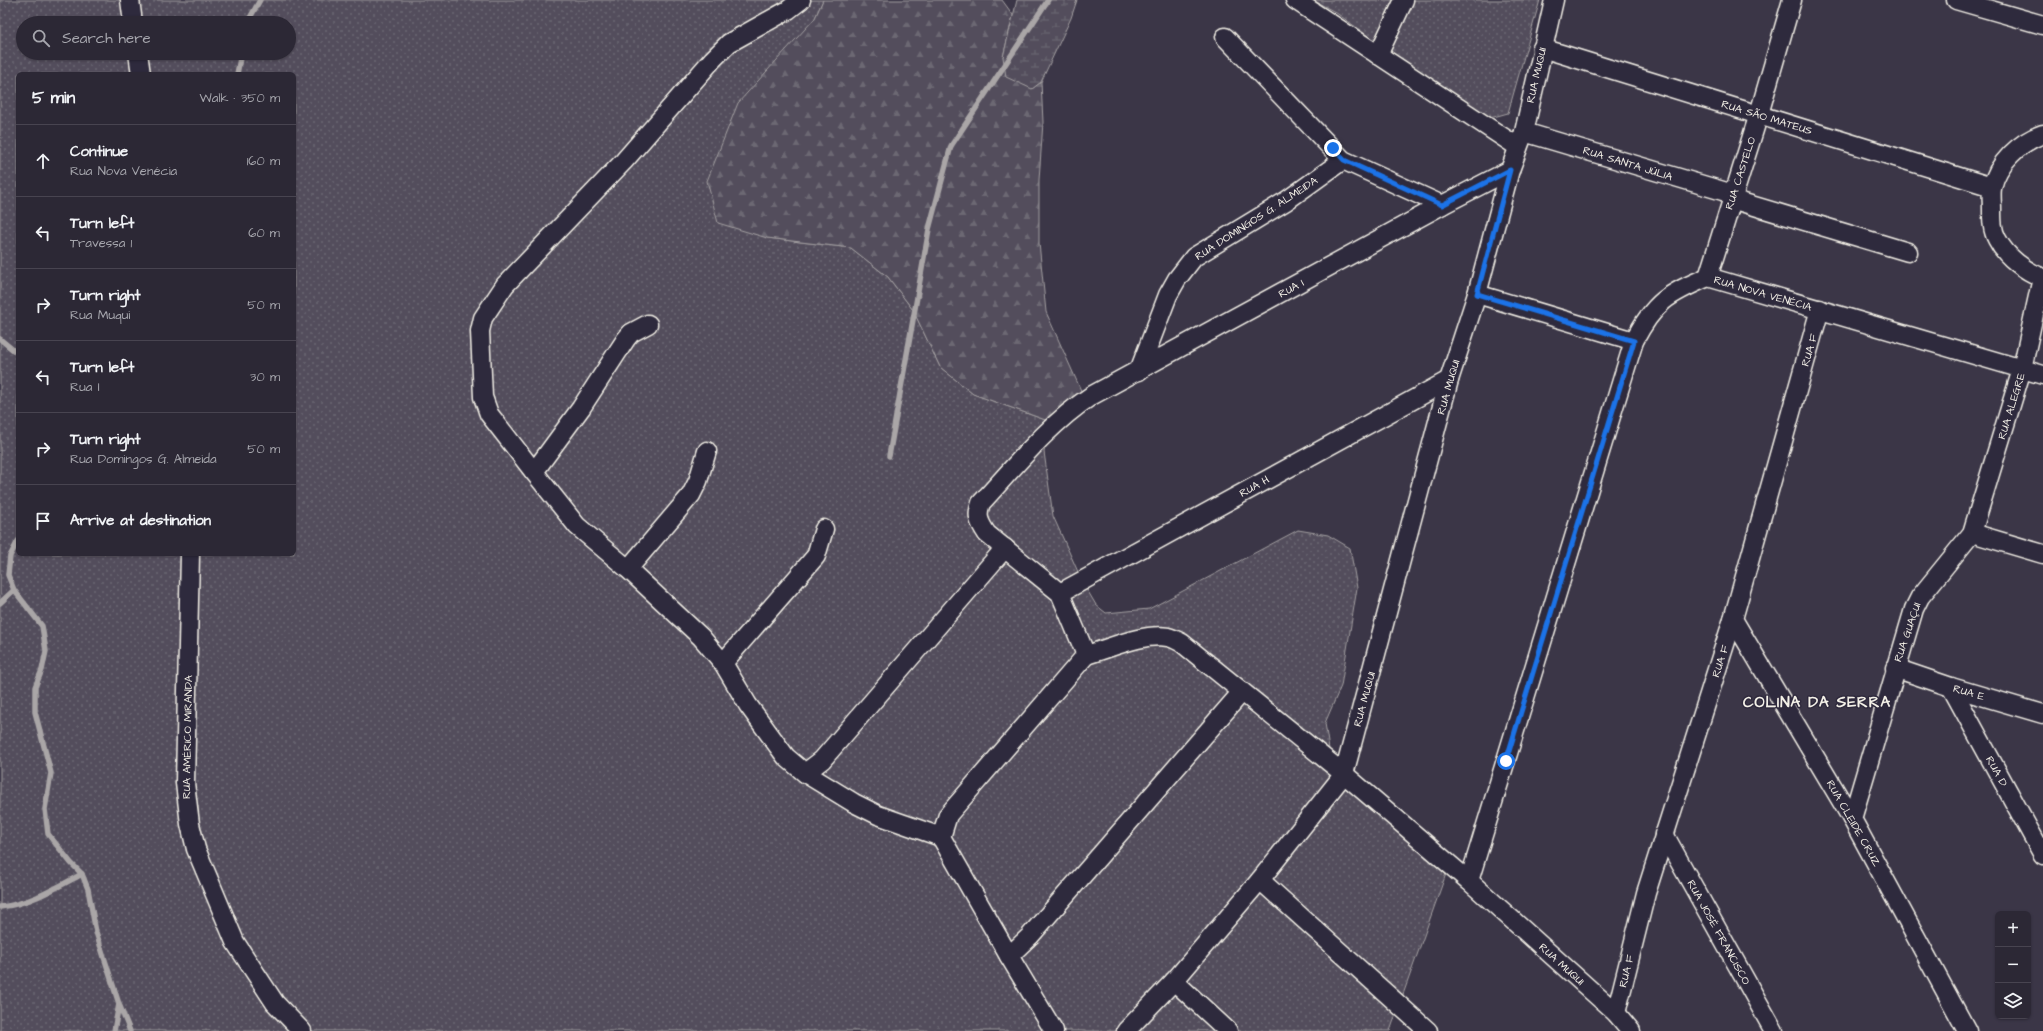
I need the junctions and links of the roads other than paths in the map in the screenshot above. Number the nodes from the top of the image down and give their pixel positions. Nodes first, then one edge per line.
1 (130, 0) edge
2 (801, 0) edge
3 (1295, 0) edge
4 (1404, 0) edge
5 (1554, 0) edge
6 (1792, 0) edge
7 (1956, 0) edge
8 (133, 16) edge
9 (2043, 25) edge
10 (1225, 37) dead end
11 (1542, 48) junction
12 (1378, 55) junction
13 (139, 60) edge
14 (141, 72) edge
15 (1759, 114) junction
16 (2043, 134) edge
17 (1521, 139) junction
18 (1344, 160) junction
19 (1510, 170) junction
20 (1992, 187) junction
21 (1732, 197) junction
22 (1442, 205) junction
23 (1908, 252) dead end
24 (1708, 277) junction
25 (2042, 278) edge
26 (1477, 294) junction
27 (1820, 309) junction
28 (648, 324) dead end
29 (1634, 341) junction
30 (2022, 369) junction
31 (1139, 371) junction
32 (2043, 375) edge
33 (1449, 380) junction
34 (708, 451) dead end
35 (534, 472) junction
36 (824, 529) dead end
37 (1972, 533) junction
38 (1005, 548) junction
39 (2043, 554) edge
40 (190, 556) edge
41 (628, 569) junction
42 (1060, 593) junction
43 (1733, 619) junction
44 (1086, 655) junction
45 (723, 663) junction
46 (1895, 668) junction
47 (1951, 687) junction
48 (1241, 693) junction
49 (2043, 714) edge
50 (805, 773) junction
51 (1344, 774) junction
52 (1852, 819) junction
53 (1664, 834) junction
54 (941, 836) junction
55 (2043, 855) edge
56 (1260, 880) junction
57 (1469, 881) junction
58 (1009, 956) junction
59 (1174, 981) junction
60 (1616, 1012) junction
61 (302, 1031) edge
62 (1054, 1031) edge
63 (1126, 1031) edge
64 (1228, 1031) edge
65 (1428, 1031) edge
66 (1631, 1031) edge
67 (1774, 1031) edge
68 (1967, 1031) edge

1 - 8 street
2 - 35 street
3 - 12 street
4 - 12 street
5 - 11 street, RUA MUQUI
6 - 15 street, RUA CASTELO
7 - 9 street
10 - 18 street
11 - 15 street, RUA SÃO MATEUS
11 - 17 street, RUA MUQUI
12 - 17 street
13 - 14 street
15 - 20 street, RUA SÃO MATEUS
15 - 21 street, RUA CASTELO
16 - 20 street
17 - 19 street, RUA MUQUI
17 - 21 street, RUA SANTA JÚLIA
18 - 22 street
18 - 31 street, RUA DOMINGOS G. ALMEIDA
19 - 22 street, RUA I
19 - 26 street, RUA MUQUI
20 - 25 street
21 - 23 street, RUA SANTA JÚLIA
21 - 24 street, RUA CASTELO
22 - 31 street, RUA I
24 - 27 street, RUA NOVA VENÉCIA
24 - 29 street, RUA NOVA VENÉCIA
25 - 30 street, RUA ALEGRE
26 - 29 street
26 - 33 street, RUA MUQUI
27 - 30 street, RUA NOVA VENÉCIA
27 - 43 street, RUA F
28 - 35 street
29 - 57 street, RUA NOVA VENÉCIA
30 - 32 street, RUA NOVA VENÉCIA
30 - 37 street, RUA ALEGRE
31 - 38 street, RUA I
33 - 42 street, RUA H
33 - 51 street, RUA MUQUI
34 - 41 street
35 - 41 street
36 - 45 street
37 - 39 street
37 - 46 street, RUA GUAÇUI
38 - 42 street
38 - 50 street
40 - 61 street, RUA AMÉRICO MIRANDA
41 - 45 street
42 - 44 street
43 - 52 street, RUA CLEIDE CRUZ
43 - 53 street, RUA F
44 - 48 street, RUA MUQUI
44 - 54 street
45 - 50 street
46 - 47 street, RUA E
46 - 52 street, RUA GUAÇUI
47 - 49 street, RUA E
47 - 55 street, RUA D
48 - 51 street, RUA MUQUI
48 - 58 street
50 - 54 street
51 - 56 street
51 - 57 street, RUA MUQUI
52 - 68 street, RUA CLEIDE CRUZ
53 - 60 street, RUA F
53 - 67 street, RUA JOSÉ FRANCISCO
54 - 58 street
56 - 59 street
56 - 65 street
57 - 60 street, RUA MUQUI
58 - 62 street
59 - 63 street
59 - 64 street
60 - 66 street, RUA MUQUI

